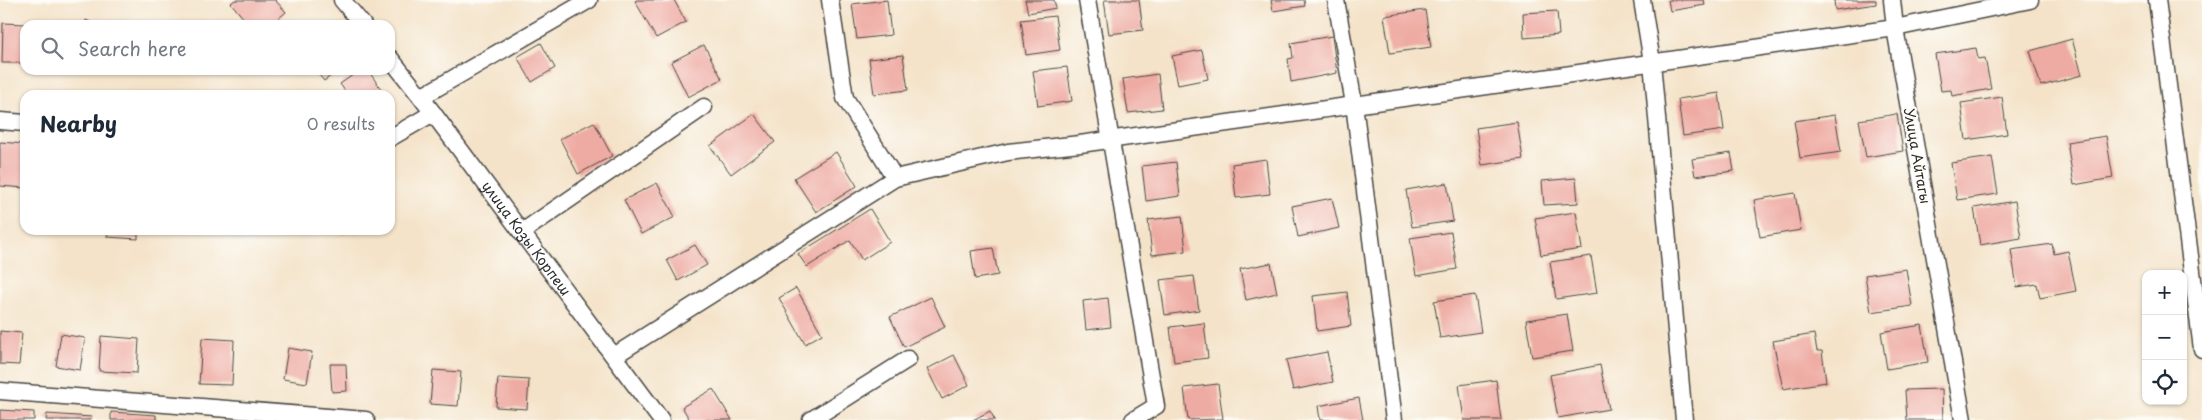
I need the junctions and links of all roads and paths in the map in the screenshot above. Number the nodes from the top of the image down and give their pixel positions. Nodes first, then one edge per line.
1 (342, 0) edge
2 (589, 0) edge
3 (830, 0) edge
4 (1087, 0) edge
5 (1336, 0) edge
6 (1642, 0) edge
7 (1892, 0) edge
8 (2030, 0) edge
9 (2156, 0) edge
10 (358, 20) edge
11 (1895, 28) junction
12 (1652, 62) junction
13 (395, 64) edge
14 (422, 97) junction
15 (1354, 104) junction
16 (704, 107) dead end
17 (433, 113) junction
18 (0, 121) edge
19 (20, 123) edge
20 (395, 135) edge
21 (1110, 139) junction
22 (895, 178) junction
23 (522, 232) junction
24 (2202, 349) edge
25 (614, 356) junction
26 (908, 358) dead end
27 (0, 392) edge
28 (366, 420) edge
29 (661, 420) edge
30 (811, 420) edge
31 (1133, 420) edge
32 (1394, 420) edge
33 (1684, 420) edge
34 (1963, 420) edge

1 - 10 street
2 - 14 street
3 - 22 street
4 - 21 street
5 - 15 street
6 - 12 street
7 - 11 street, Улица Айтагы
8 - 11 street
9 - 24 street
11 - 12 street
11 - 34 street, Улица Айтагы
12 - 15 street
12 - 33 street
13 - 14 street, улица Козы Корпеш
14 - 17 street, улица Козы Корпеш
15 - 21 street
15 - 32 street
16 - 23 street
17 - 20 street
17 - 23 street, улица Козы Корпеш
18 - 19 street
21 - 22 street
21 - 31 street
22 - 25 street
23 - 25 street, улица Козы Корпеш
25 - 29 street, улица Козы Корпеш
26 - 30 street
27 - 28 street

